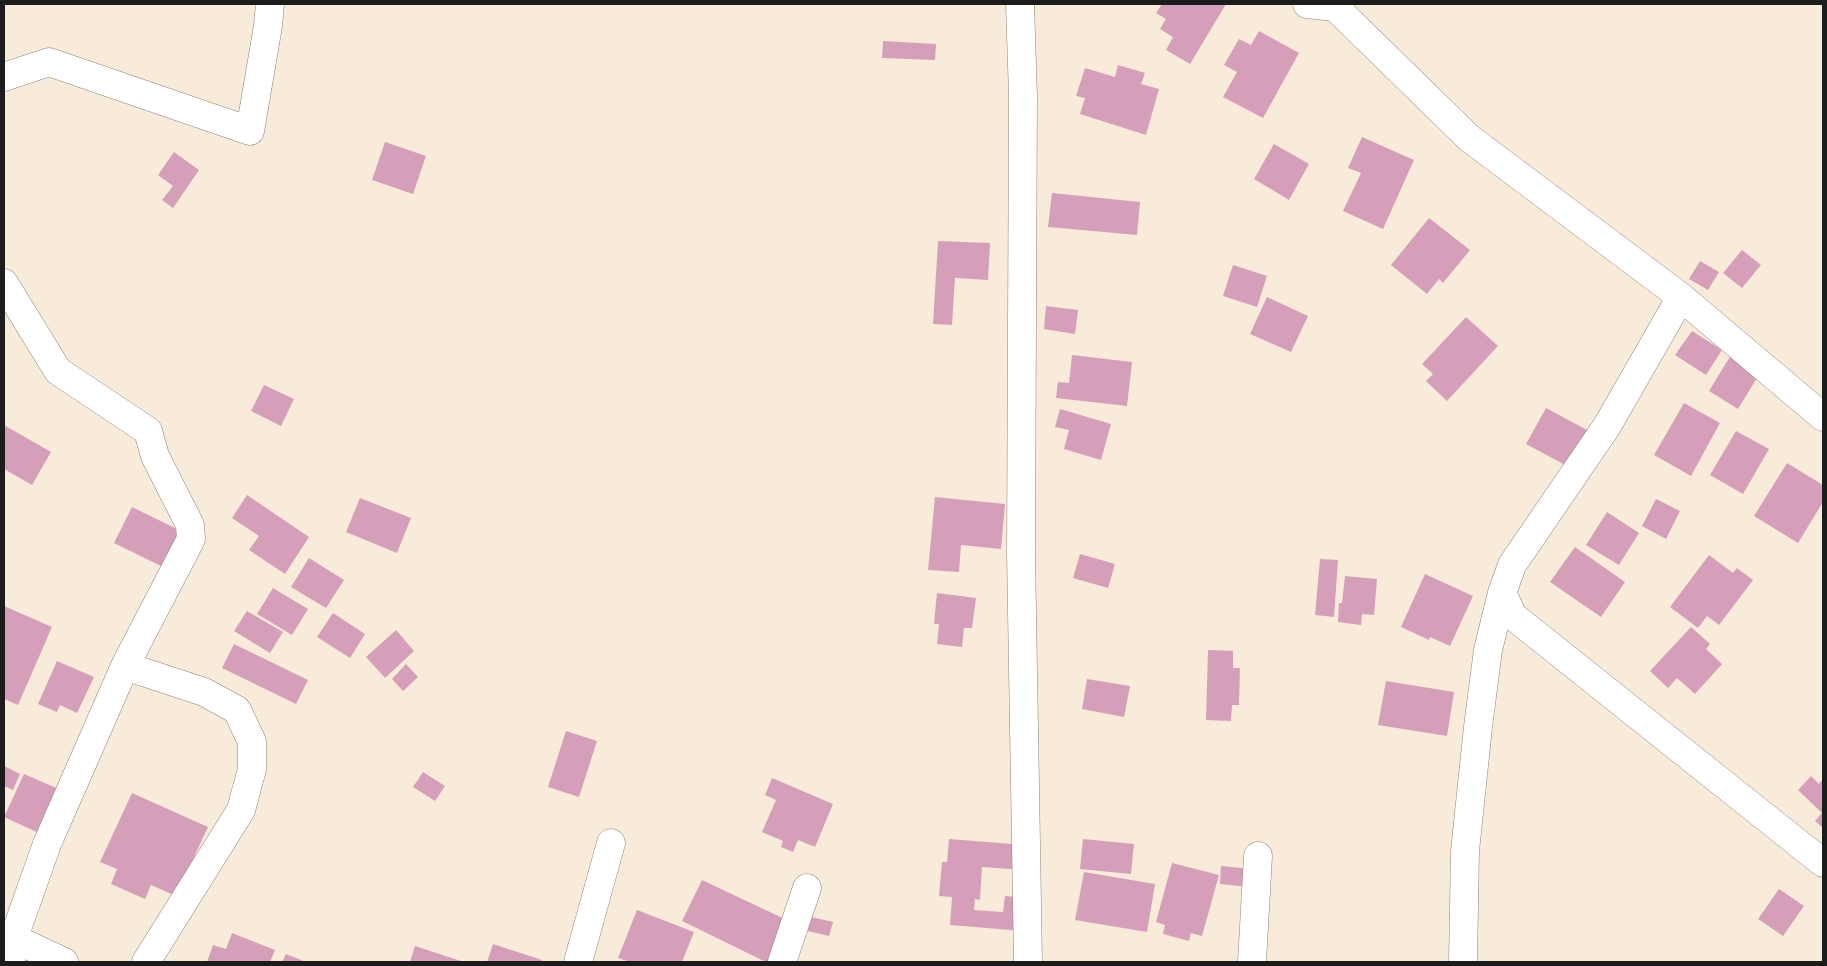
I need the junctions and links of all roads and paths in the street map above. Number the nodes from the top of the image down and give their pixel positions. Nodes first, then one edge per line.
1 (270, 4) edge
2 (1020, 4) edge
3 (1307, 4) edge
4 (1337, 6) edge
5 (4, 77) edge
6 (4, 283) edge
7 (1681, 298) junction
8 (1823, 417) edge
9 (1502, 593) junction
10 (125, 666) junction
11 (611, 843) dead end
12 (1258, 856) dead end
13 (1823, 864) edge
14 (807, 888) dead end
15 (9, 945) edge
16 (64, 962) edge
17 (146, 962) edge
18 (578, 962) edge
19 (782, 962) edge
20 (1028, 962) edge
21 (1252, 962) edge
22 (1463, 962) edge

1 - 5 street
2 - 20 street
3 - 4 street
4 - 7 street
6 - 10 street
7 - 8 street
7 - 9 street
9 - 13 street
9 - 22 street
10 - 15 street
10 - 17 street
11 - 18 street
12 - 21 street
14 - 19 street
15 - 16 street

